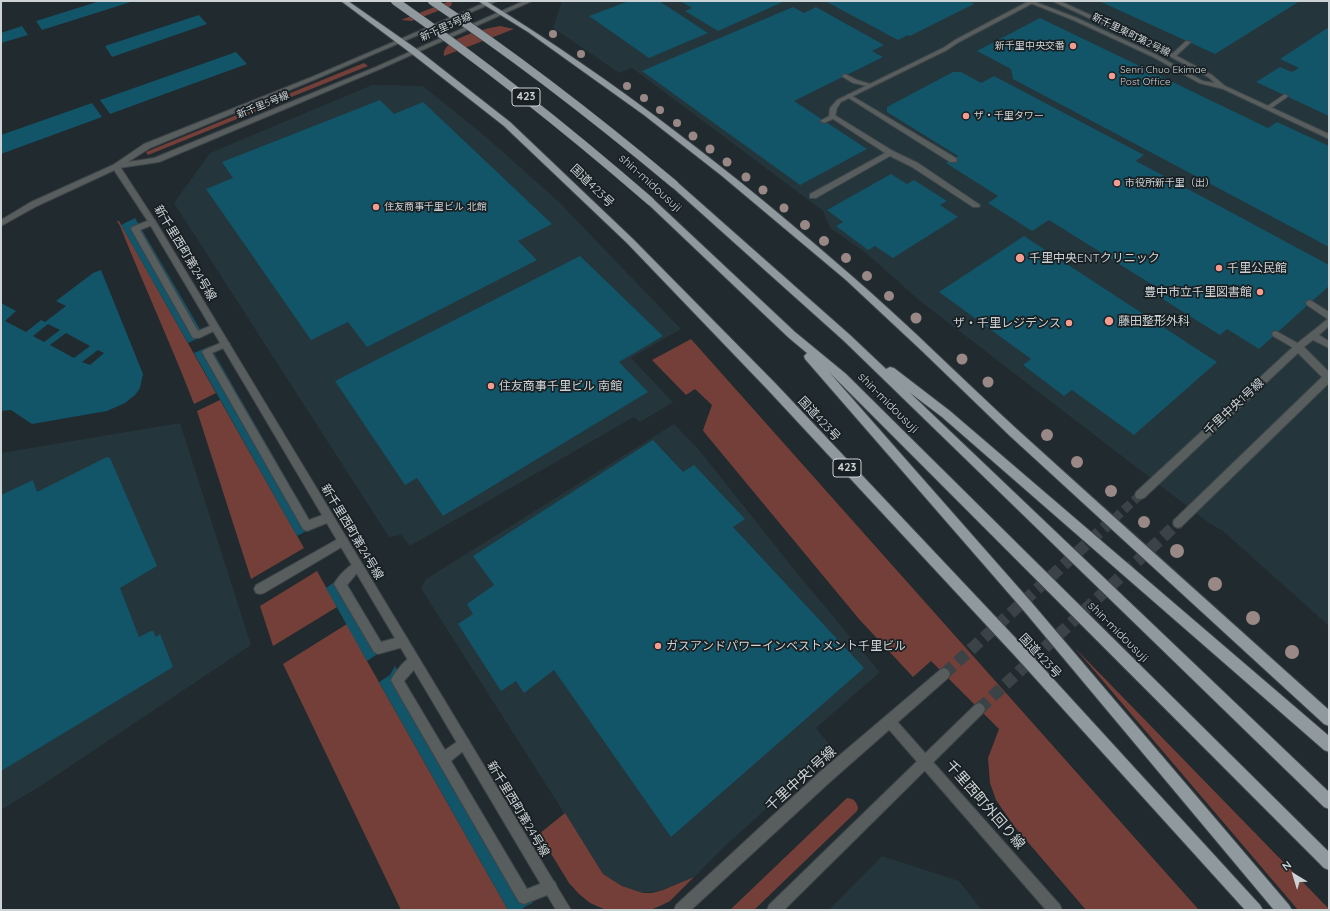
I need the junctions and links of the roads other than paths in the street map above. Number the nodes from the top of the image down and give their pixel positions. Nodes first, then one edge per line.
1 (344, 1) edge
2 (395, 1) edge
3 (432, 1) edge
4 (494, 1) edge
5 (529, 1) edge
6 (1031, 1) edge
7 (1054, 1) edge
8 (484, 3) edge
9 (502, 13) junction
10 (400, 41) junction
11 (1188, 42) dead end
12 (415, 52) junction
13 (1173, 56) junction
14 (845, 76) dead end
15 (871, 85) junction
16 (1224, 88) junction
17 (849, 96) junction
18 (1285, 96) dead end
19 (1268, 108) junction
20 (833, 116) junction
21 (824, 121) dead end
22 (1329, 137) edge
23 (890, 153) junction
24 (952, 160) dead end
25 (116, 167) junction
26 (813, 196) dead end
27 (976, 204) dead end
28 (152, 222) junction
29 (1, 223) edge
30 (1310, 303) dead end
31 (1329, 317) edge
32 (1329, 321) edge
33 (215, 328) junction
34 (1276, 334) dead end
35 (792, 335) junction
36 (1312, 335) junction
37 (847, 338) junction
38 (225, 344) junction
39 (1329, 345) edge
40 (1298, 347) junction
41 (1328, 378) edge
42 (1140, 495) tunnel mouth
43 (328, 518) junction
44 (1178, 523) tunnel mouth
45 (343, 542) junction
46 (358, 567) junction
47 (260, 589) dead end
48 (403, 642) junction
49 (414, 661) junction
50 (944, 674) tunnel mouth
51 (979, 710) tunnel mouth
52 (1329, 719) edge
53 (890, 722) junction
54 (464, 744) junction
55 (1329, 745) edge
56 (443, 759) junction
57 (926, 762) junction
58 (1329, 802) edge
59 (1329, 863) edge
60 (550, 887) junction
61 (564, 910) edge
62 (681, 910) edge
63 (774, 910) edge
64 (1055, 910) edge
65 (1255, 910) edge
66 (1284, 910) edge

1 - 10 highway, 国道423号 / 423
2 - 35 highway, shin-midousuji / 423, bridge
3 - 37 highway, shin-midousuji / 423, bridge
4 - 8 street, 新千里3号線
5 - 9 street, 新千里3号線
6 - 15 street
6 - 16 street, 新千里東町第2号線
7 - 13 street, 新千里東町第2号線
8 - 9 highway
8 - 10 street, 新千里3号線
9 - 12 street, 新千里3号線
9 - 52 highway
10 - 12 highway, 国道423号 / 423
10 - 25 street, 新千里5号線
11 - 13 street
12 - 25 street, 新千里5号線
12 - 65 highway, 国道423号 / 423
13 - 16 street, 新千里東町第2号線
14 - 15 street
15 - 17 street
16 - 19 street, 新千里東町第2号線
17 - 20 street
17 - 24 street
18 - 19 street
19 - 22 street, 新千里東町第2号線
20 - 21 street
20 - 23 street
23 - 26 street
23 - 27 street
25 - 28 street, 新千里西町第24号線
25 - 29 street, 新千里5号線
28 - 33 street, 新千里西町第24号線
28 - 33 street
30 - 31 street
32 - 36 street, 千里中央1号線
33 - 38 street, 新千里西町第24号線
34 - 40 street
35 - 59 highway, shin-midousuji / 423
35 - 66 highway
36 - 39 street
36 - 40 street, 千里中央1号線
37 - 55 highway
37 - 58 highway, shin-midousuji / 423
38 - 43 street, 新千里西町第24号線
38 - 43 street
40 - 41 street
40 - 42 street, 千里中央1号線
41 - 44 street
43 - 45 street, 新千里西町第24号線
45 - 46 street, 新千里西町第24号線
45 - 47 street
46 - 48 street, 新千里西町第24号線
46 - 48 street
48 - 49 street, 新千里西町第24号線
49 - 54 street, 新千里西町第24号線
49 - 56 street
50 - 53 street, 千里中央1号線
51 - 57 street
53 - 57 street, 千里西町外回り線
53 - 62 street, 千里中央1号線
54 - 56 street
54 - 60 street, 新千里西町第24号線
56 - 60 street
57 - 63 street
57 - 64 street, 千里西町外回り線
60 - 61 street, 新千里西町第24号線

